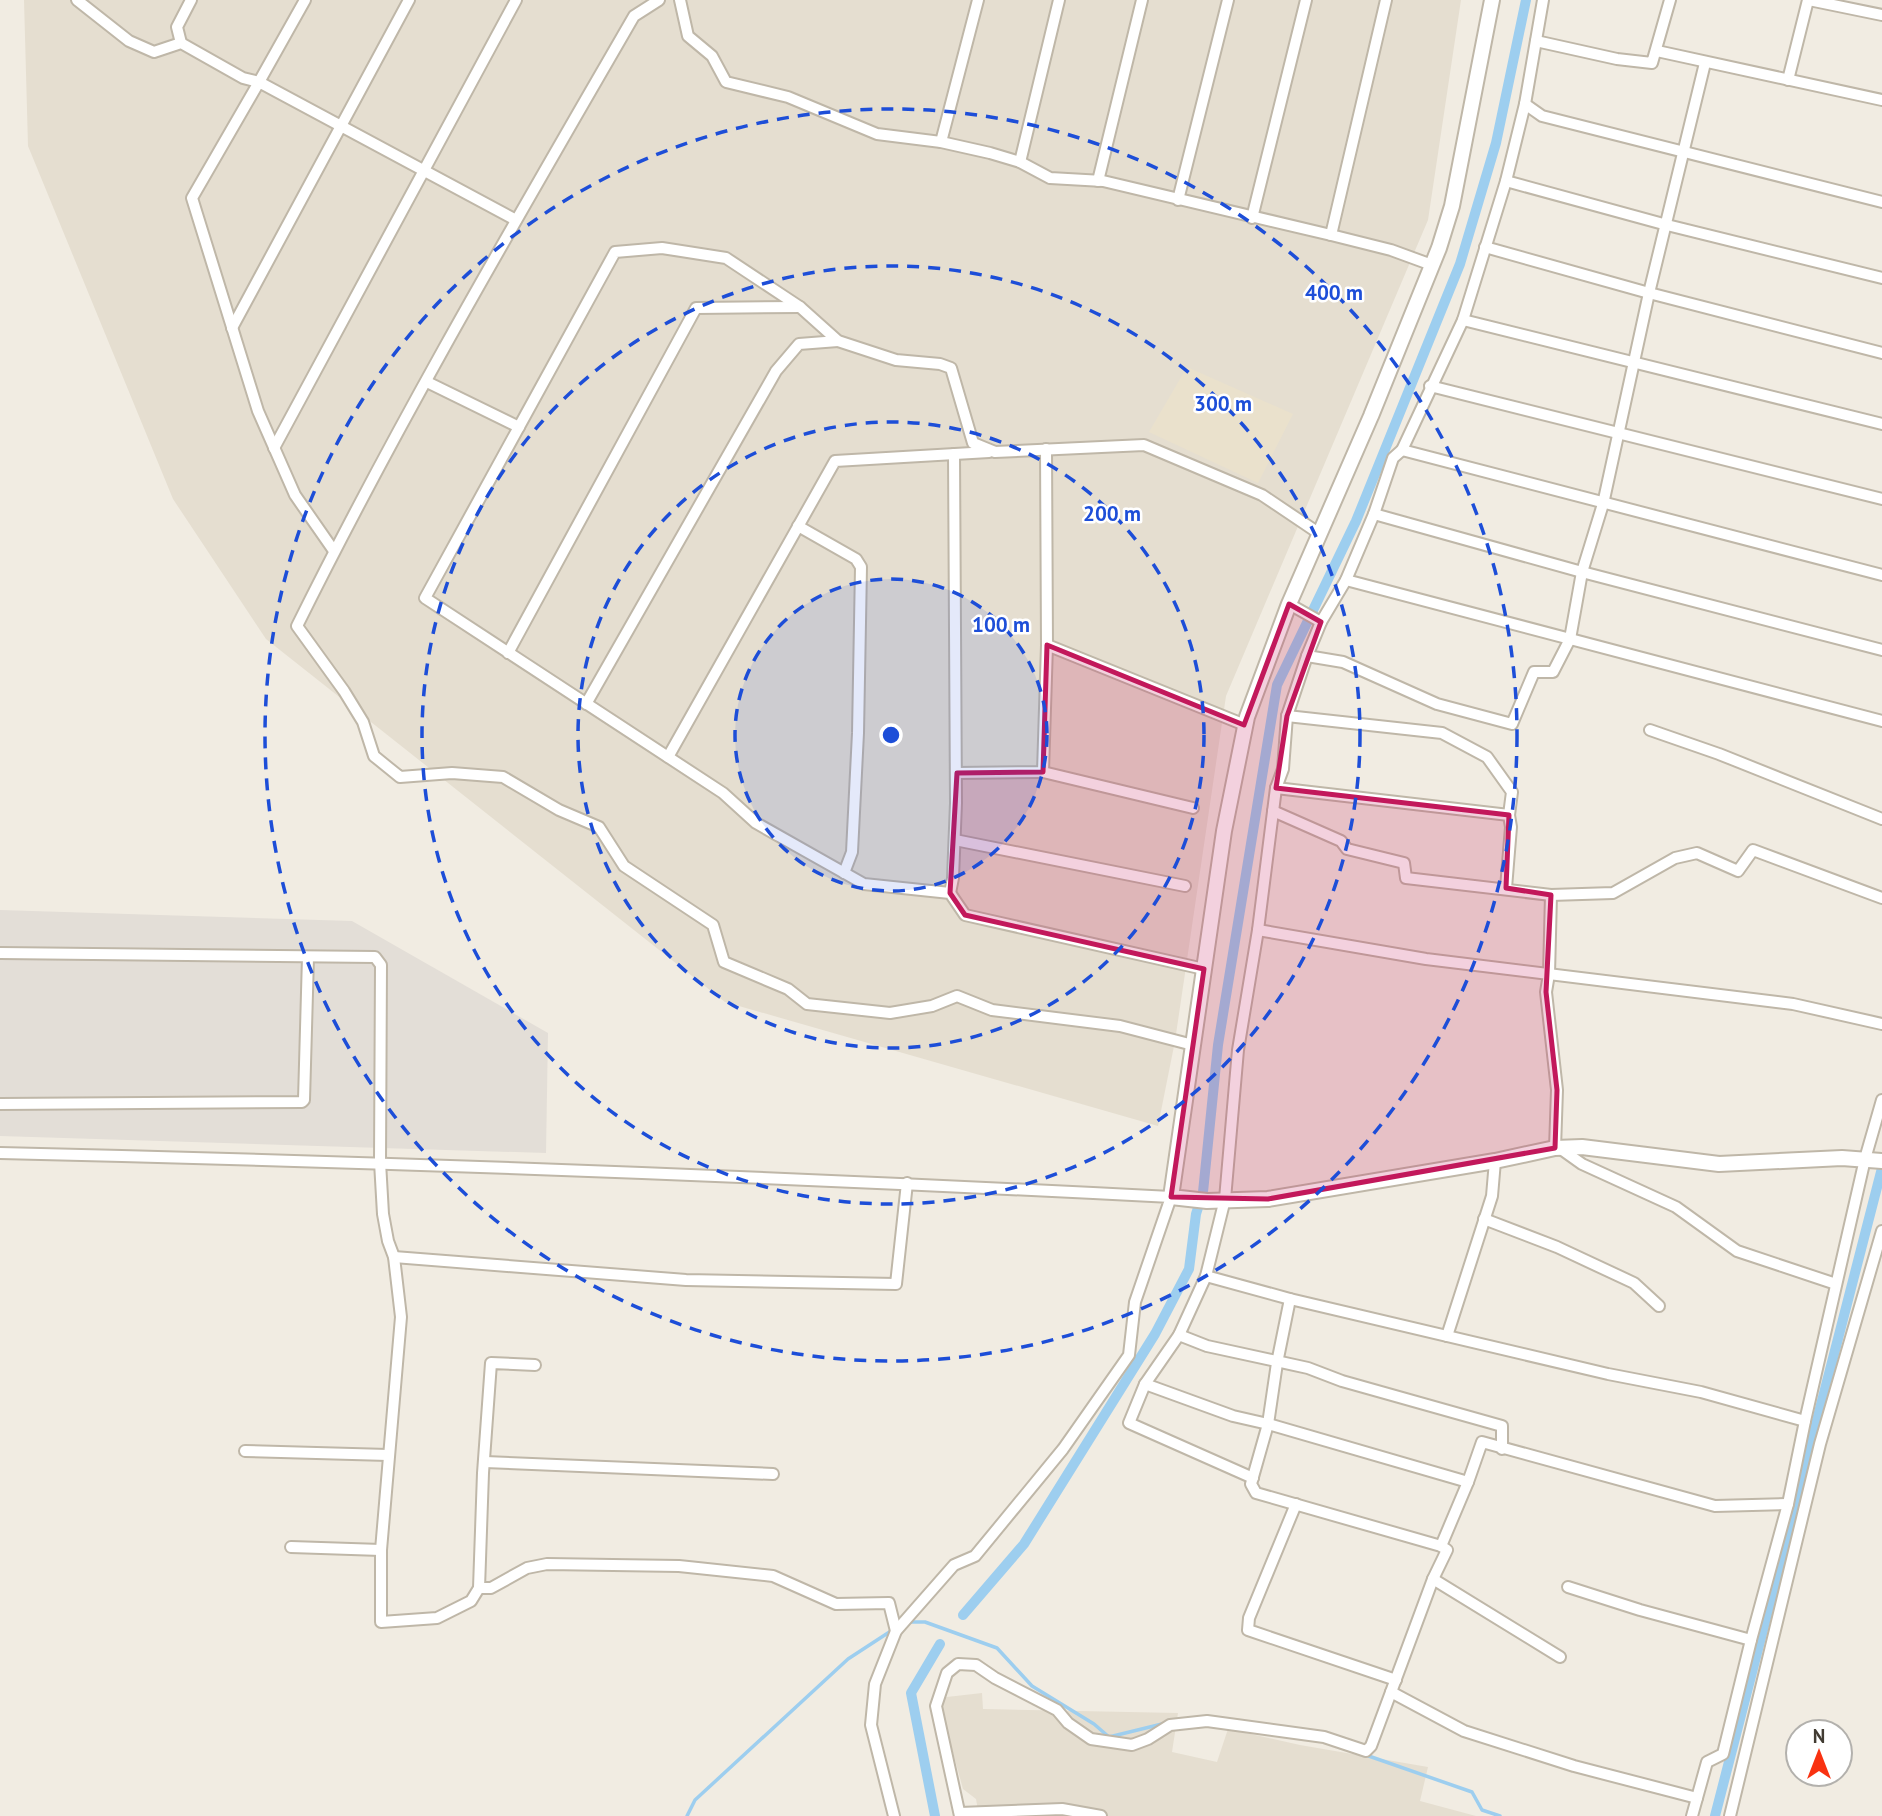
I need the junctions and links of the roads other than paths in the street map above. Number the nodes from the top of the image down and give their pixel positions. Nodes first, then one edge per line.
1 (77, 0) edge
2 (191, 0) edge
3 (305, 0) edge
4 (409, 0) edge
5 (516, 0) edge
6 (659, 0) edge
7 (680, 0) edge
8 (978, 0) edge
9 (1059, 0) edge
10 (1142, 0) edge
11 (1228, 0) edge
12 (1306, 0) edge
13 (1386, 0) edge
14 (1492, 0) edge
15 (1543, 0) edge
16 (1670, 0) edge
17 (1808, 0) edge
18 (1882, 16) edge
19 (1536, 41) junction
20 (181, 43) junction
21 (1657, 51) junction
22 (1705, 63) junction
23 (1788, 80) junction
24 (259, 82) junction
25 (1882, 100) edge
26 (1525, 104) junction
27 (341, 126) junction
28 (941, 142) junction
29 (1684, 152) junction
30 (1020, 162) junction
31 (424, 170) junction
32 (1098, 181) junction
33 (1506, 181) junction
34 (1178, 200) junction
35 (1882, 202) edge
36 (1252, 218) junction
37 (516, 220) junction
38 (1667, 225) junction
39 (1331, 235) junction
40 (1485, 247) junction
41 (1432, 265) junction
42 (1882, 278) edge
43 (1650, 293) junction
44 (800, 307) junction
45 (1463, 320) junction
46 (232, 328) junction
47 (838, 341) junction
48 (1882, 353) edge
49 (1633, 363) junction
50 (427, 382) junction
51 (1430, 386) junction
52 (1882, 425) edge
53 (519, 427) junction
54 (1618, 434) junction
55 (274, 448) junction
56 (1046, 449) junction
57 (1402, 450) junction
58 (995, 452) junction
59 (954, 454) junction
60 (1882, 499) edge
61 (1602, 504) junction
62 (1374, 514) junction
63 (798, 526) junction
64 (1320, 534) junction
65 (334, 551) junction
66 (1581, 572) junction
67 (1882, 575) edge
68 (1346, 580) junction
69 (1289, 604) junction
70 (1321, 622) junction
71 (1570, 639) junction
72 (1047, 645) junction
73 (1882, 650) edge
74 (508, 653) junction
75 (1307, 656) junction
76 (586, 704) junction
77 (1287, 716) junction
78 (1882, 721) edge
79 (1245, 725) junction
80 (1650, 730) dead end
81 (668, 757) junction
82 (1043, 772) junction
83 (957, 773) junction
84 (1276, 788) junction
85 (1193, 808) dead end
86 (1273, 811) junction
87 (1509, 815) junction
88 (1882, 819) edge
89 (955, 840) junction
90 (844, 873) junction
91 (1185, 886) dead end
92 (1506, 888) junction
93 (950, 893) junction
94 (1551, 895) junction
95 (1882, 898) edge
96 (1258, 930) junction
97 (0, 953) edge
98 (308, 957) junction
99 (1204, 969) junction
100 (1549, 974) junction
101 (1882, 1024) edge
102 (1193, 1045) junction
103 (1882, 1100) edge
104 (0, 1104) edge
105 (1558, 1148) junction
106 (0, 1153) edge
107 (1872, 1160) edge
108 (1495, 1161) junction
109 (380, 1162) junction
110 (907, 1183) junction
111 (1177, 1197) junction
112 (1225, 1199) junction
113 (1484, 1219) junction
114 (1882, 1231) edge
115 (394, 1257) junction
116 (1206, 1276) junction
117 (1836, 1284) junction
118 (1290, 1299) junction
119 (1659, 1306) dead end
120 (1179, 1335) junction
121 (1447, 1336) junction
122 (1277, 1363) junction
123 (535, 1365) dead end
124 (1144, 1384) junction
125 (1805, 1421) junction
126 (1268, 1424) junction
127 (1502, 1449) junction
128 (246, 1451) dead end
129 (388, 1455) junction
130 (485, 1462) junction
131 (773, 1474) dead end
132 (1253, 1478) junction
133 (1468, 1482) junction
134 (1296, 1504) junction
135 (1788, 1504) junction
136 (1441, 1546) junction
137 (291, 1547) dead end
138 (381, 1550) junction
139 (1433, 1579) junction
140 (1567, 1587) dead end
141 (479, 1588) junction
142 (896, 1631) junction
143 (1751, 1640) junction
144 (1560, 1657) dead end
145 (1396, 1680) junction
146 (1391, 1692) junction
147 (1697, 1798) junction
148 (960, 1814) edge
149 (894, 1816) edge
150 (1101, 1816) edge
151 (1692, 1816) edge
152 (1730, 1816) edge

1 - 20 street
2 - 20 street
3 - 24 street
4 - 27 street
5 - 31 street
6 - 37 street
7 - 28 street
8 - 28 street
9 - 30 street
10 - 32 street
11 - 34 street
12 - 36 street
13 - 39 street
14 - 41 street
15 - 19 street
16 - 21 street
17 - 18 street
17 - 23 street
19 - 21 street
19 - 26 street
20 - 24 street
21 - 22 street
22 - 23 street
22 - 29 street
23 - 25 street
24 - 27 street
24 - 46 street
26 - 29 street
26 - 33 street
27 - 31 street
27 - 46 street
28 - 30 street
29 - 35 street
29 - 38 street
30 - 32 street
31 - 37 street
31 - 55 street
32 - 34 street
33 - 38 street
33 - 40 street
34 - 36 street
36 - 39 street
37 - 50 street
38 - 42 street
38 - 43 street
39 - 41 street
40 - 43 street
40 - 45 street
41 - 64 street
43 - 48 street
43 - 49 street
44 - 47 street
44 - 53 street
44 - 74 street
45 - 49 street
45 - 51 street
46 - 55 street
47 - 58 street
47 - 76 street
49 - 52 street
49 - 54 street
50 - 53 street
50 - 65 street
51 - 54 street
51 - 57 street
53 - 74 street
54 - 60 street
54 - 61 street
55 - 65 street
56 - 58 street
56 - 64 street
56 - 72 street
57 - 61 street
57 - 62 street
58 - 59 street
59 - 63 street
59 - 83 street
61 - 66 street
61 - 67 street
62 - 66 street
62 - 68 street
63 - 81 street
63 - 90 street
64 - 69 street
65 - 102 street
66 - 71 street
66 - 73 street
68 - 70 street
68 - 71 street
69 - 70 street
69 - 79 street
70 - 75 street
71 - 75 street
71 - 78 street
72 - 79 street
72 - 82 street
74 - 76 street
75 - 77 street
76 - 81 street
77 - 84 street
77 - 87 street
79 - 99 street
80 - 88 street
81 - 90 street
82 - 83 street
82 - 85 street
83 - 89 street
84 - 86 street
84 - 87 street
86 - 92 street
86 - 96 street
87 - 92 street
89 - 91 street
89 - 93 street
90 - 93 street
92 - 94 street
93 - 99 street
94 - 95 street
94 - 100 street
96 - 100 street
96 - 112 street
97 - 98 street
98 - 104 street
98 - 109 street
99 - 102 street
100 - 101 street
100 - 105 street
102 - 111 street
103 - 107 street
105 - 107 street
105 - 108 street
105 - 117 street
106 - 109 street
107 - 117 street
108 - 112 street
108 - 113 street
109 - 110 street
109 - 115 street
110 - 111 street
110 - 115 street
111 - 112 street
111 - 142 street
112 - 116 street
113 - 119 street
113 - 121 street
114 - 152 street
115 - 129 street
116 - 118 street
116 - 120 street
117 - 125 street
118 - 121 street
118 - 122 street
120 - 122 street
120 - 124 street
121 - 125 street
122 - 126 street
122 - 127 street
123 - 130 street
124 - 126 street
124 - 132 street
125 - 135 street
126 - 132 street
126 - 133 street
127 - 133 street
127 - 135 street
128 - 129 street
129 - 138 street
130 - 131 street
130 - 141 street
132 - 134 street
133 - 136 street
134 - 136 street
134 - 145 street
135 - 143 street
136 - 139 street
137 - 138 street
138 - 141 street
139 - 144 street
139 - 145 street
140 - 143 street
141 - 142 street
142 - 149 street
143 - 147 street
145 - 146 street
146 - 147 street
146 - 148 street
147 - 151 street
148 - 150 street

